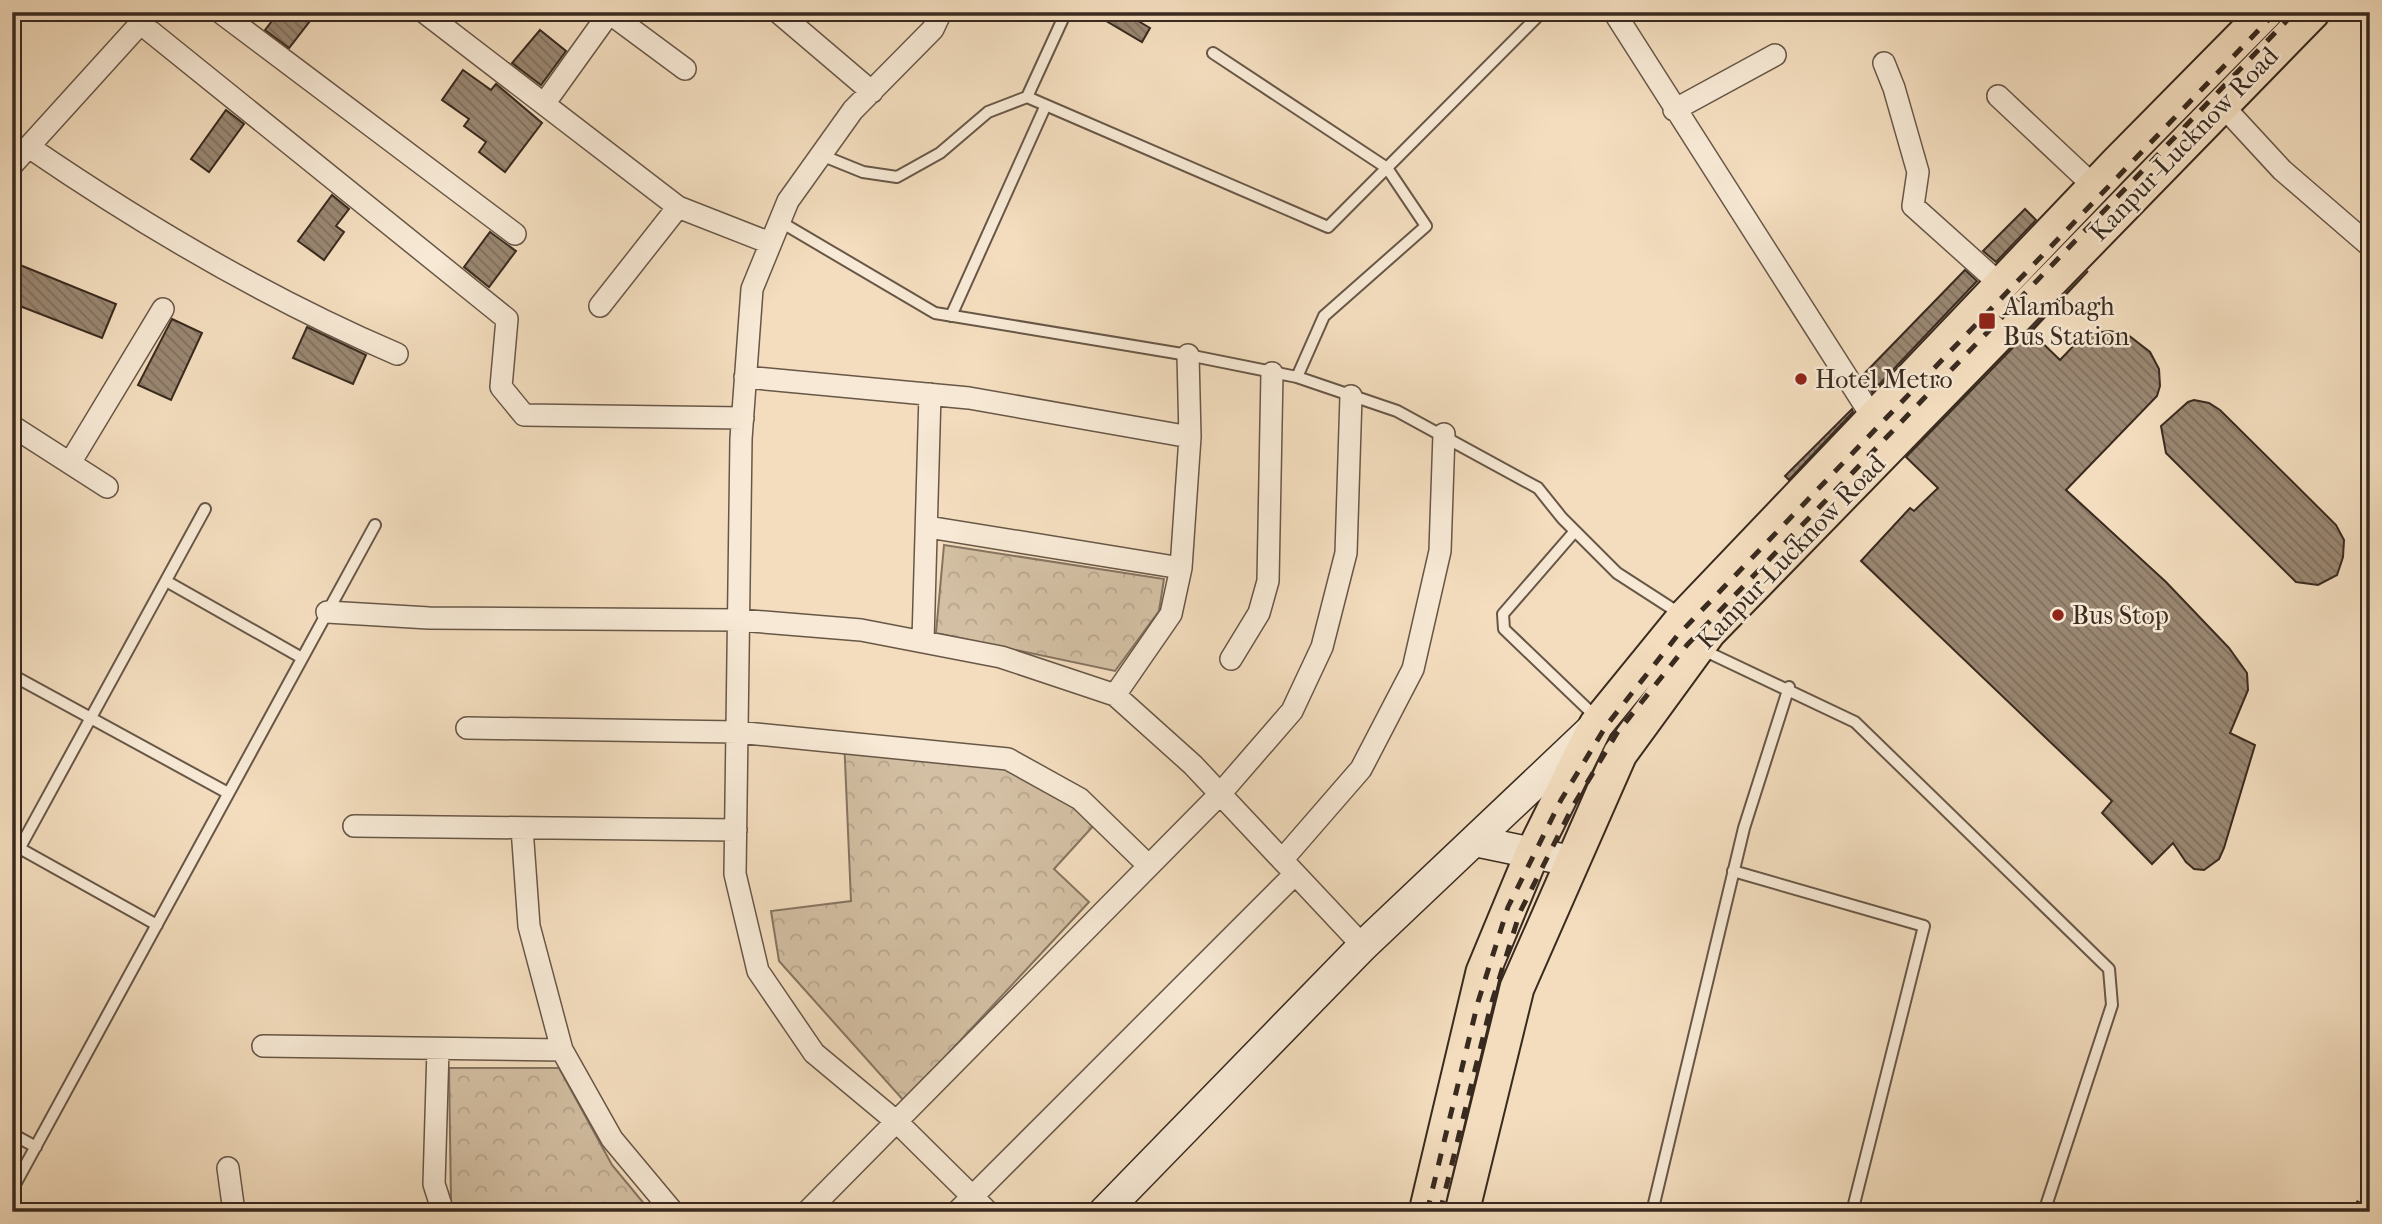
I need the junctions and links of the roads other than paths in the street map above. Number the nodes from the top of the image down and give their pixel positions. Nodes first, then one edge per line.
1 (220, 12) edge
2 (424, 12) edge
3 (778, 12) edge
4 (941, 12) edge
5 (1066, 12) edge
6 (1542, 12) edge
7 (1614, 12) edge
8 (2266, 12) edge
9 (2313, 12) edge
10 (609, 13) edge
11 (145, 18) edge
12 (1213, 54) dead end
13 (1776, 55) dead end
14 (1884, 63) dead end
15 (685, 69) dead end
16 (872, 92) junction
17 (1998, 96) dead end
18 (1027, 97) junction
19 (544, 104) junction
20 (2222, 105) junction
21 (1045, 107) junction
22 (1674, 110) junction
23 (29, 146) junction
24 (821, 155) junction
25 (12, 165) edge
26 (1387, 169) junction
27 (2096, 188) junction
28 (678, 207) junction
29 (779, 221) junction
30 (515, 234) dead end
31 (770, 243) junction
32 (2370, 246) edge
33 (2001, 285) junction
34 (600, 306) dead end
35 (163, 309) dead end
36 (951, 316) junction
37 (397, 354) dead end
38 (1188, 355) junction
39 (1272, 373) junction
40 (745, 377) junction
41 (1297, 377) junction
42 (930, 394) junction
43 (1351, 397) junction
44 (743, 418) junction
45 (1873, 418) junction
46 (12, 426) edge
47 (1444, 435) junction
48 (1190, 437) junction
49 (70, 463) junction
50 (107, 487) dead end
51 (205, 509) dead end
52 (375, 525) dead end
53 (928, 527) junction
54 (1575, 531) junction
55 (1181, 568) junction
56 (166, 581) junction
57 (327, 612) junction
58 (1684, 617) junction
59 (739, 620) junction
60 (923, 641) junction
61 (1699, 647) junction
62 (302, 657) junction
63 (1231, 659) dead end
64 (12, 675) edge
65 (1789, 687) junction
66 (1115, 695) junction
67 (91, 718) junction
68 (1598, 723) junction
69 (467, 728) dead end
70 (737, 732) junction
71 (228, 793) junction
72 (1220, 794) junction
73 (354, 826) dead end
74 (522, 828) junction
75 (736, 830) junction
76 (1475, 841) junction
77 (16, 846) edge
78 (1532, 854) junction
79 (1571, 861) junction
80 (12, 863) edge
81 (1149, 866) junction
82 (1288, 867) junction
83 (1733, 871) junction
84 (157, 925) junction
85 (1363, 946) junction
86 (263, 1046) dead end
87 (438, 1049) junction
88 (562, 1050) junction
89 (898, 1123) junction
90 (12, 1134) edge
91 (36, 1147) junction
92 (228, 1168) dead end
93 (12, 1190) edge
94 (964, 1204) edge
95 (234, 1212) edge
96 (443, 1212) edge
97 (673, 1212) edge
98 (807, 1212) edge
99 (988, 1212) edge
100 (1104, 1212) edge
101 (1426, 1212) edge
102 (1462, 1212) edge
103 (1652, 1212) edge
104 (1852, 1212) edge
105 (2044, 1212) edge

1 - 30 street
2 - 19 street
3 - 16 street
4 - 16 street
5 - 18 lane
6 - 26 lane
7 - 22 street
8 - 27 main road, Kanpur-Lucknow Road
9 - 20 main road, Kanpur-Lucknow Road
10 - 15 street
10 - 19 street
11 - 23 street
11 - 44 street
12 - 26 lane
13 - 22 street
14 - 33 street
16 - 24 street
17 - 27 street
18 - 21 lane
18 - 24 lane
19 - 28 street
20 - 32 street
20 - 61 main road, Kanpur-Lucknow Road
21 - 26 lane
21 - 36 lane
22 - 45 street
23 - 25 street
23 - 37 street
24 - 29 street
26 - 41 lane
27 - 33 main road, Kanpur-Lucknow Road
28 - 31 street
28 - 34 street
29 - 31 street
29 - 36 lane
31 - 40 street
33 - 45 main road, Kanpur-Lucknow Road
35 - 49 street
36 - 38 lane
38 - 39 lane
38 - 48 street
39 - 41 lane
39 - 63 street
40 - 42 street
40 - 44 street
41 - 43 lane
42 - 48 street
42 - 53 street
43 - 47 lane
43 - 72 street
44 - 59 street
45 - 58 main road, Kanpur-Lucknow Road
46 - 49 street
47 - 54 lane
47 - 82 street
48 - 55 street
49 - 50 street
51 - 56 lane
52 - 57 lane
53 - 55 street
53 - 60 street
54 - 58 lane
54 - 68 lane
55 - 66 street
56 - 62 lane
56 - 67 lane
57 - 59 street
57 - 62 lane
58 - 68 main road, Kanpur-Lucknow Road
59 - 60 street
59 - 70 street
60 - 66 street
61 - 65 lane
61 - 79 main road, Kanpur-Lucknow Road
62 - 71 lane
64 - 67 lane
65 - 83 lane
65 - 105 lane
66 - 72 street
67 - 71 lane
67 - 77 lane
68 - 76 main road
68 - 78 main road, Kanpur-Lucknow Road
69 - 70 street
70 - 75 street
70 - 81 street
71 - 84 lane
72 - 81 street
72 - 82 street
73 - 74 street
74 - 75 street
74 - 88 street
75 - 89 street
76 - 78 main road
76 - 85 main road
77 - 80 lane
77 - 84 lane
78 - 79 main road
78 - 101 main road, Kanpur-Lucknow Road
79 - 102 main road, Kanpur-Lucknow Road
81 - 89 street
82 - 85 street
82 - 94 street
83 - 103 lane
83 - 104 lane
84 - 91 lane
85 - 100 main road
86 - 87 street
87 - 88 street
87 - 96 street
88 - 97 street
89 - 94 street
89 - 98 street
90 - 91 lane
91 - 93 lane
92 - 95 street
94 - 99 street

